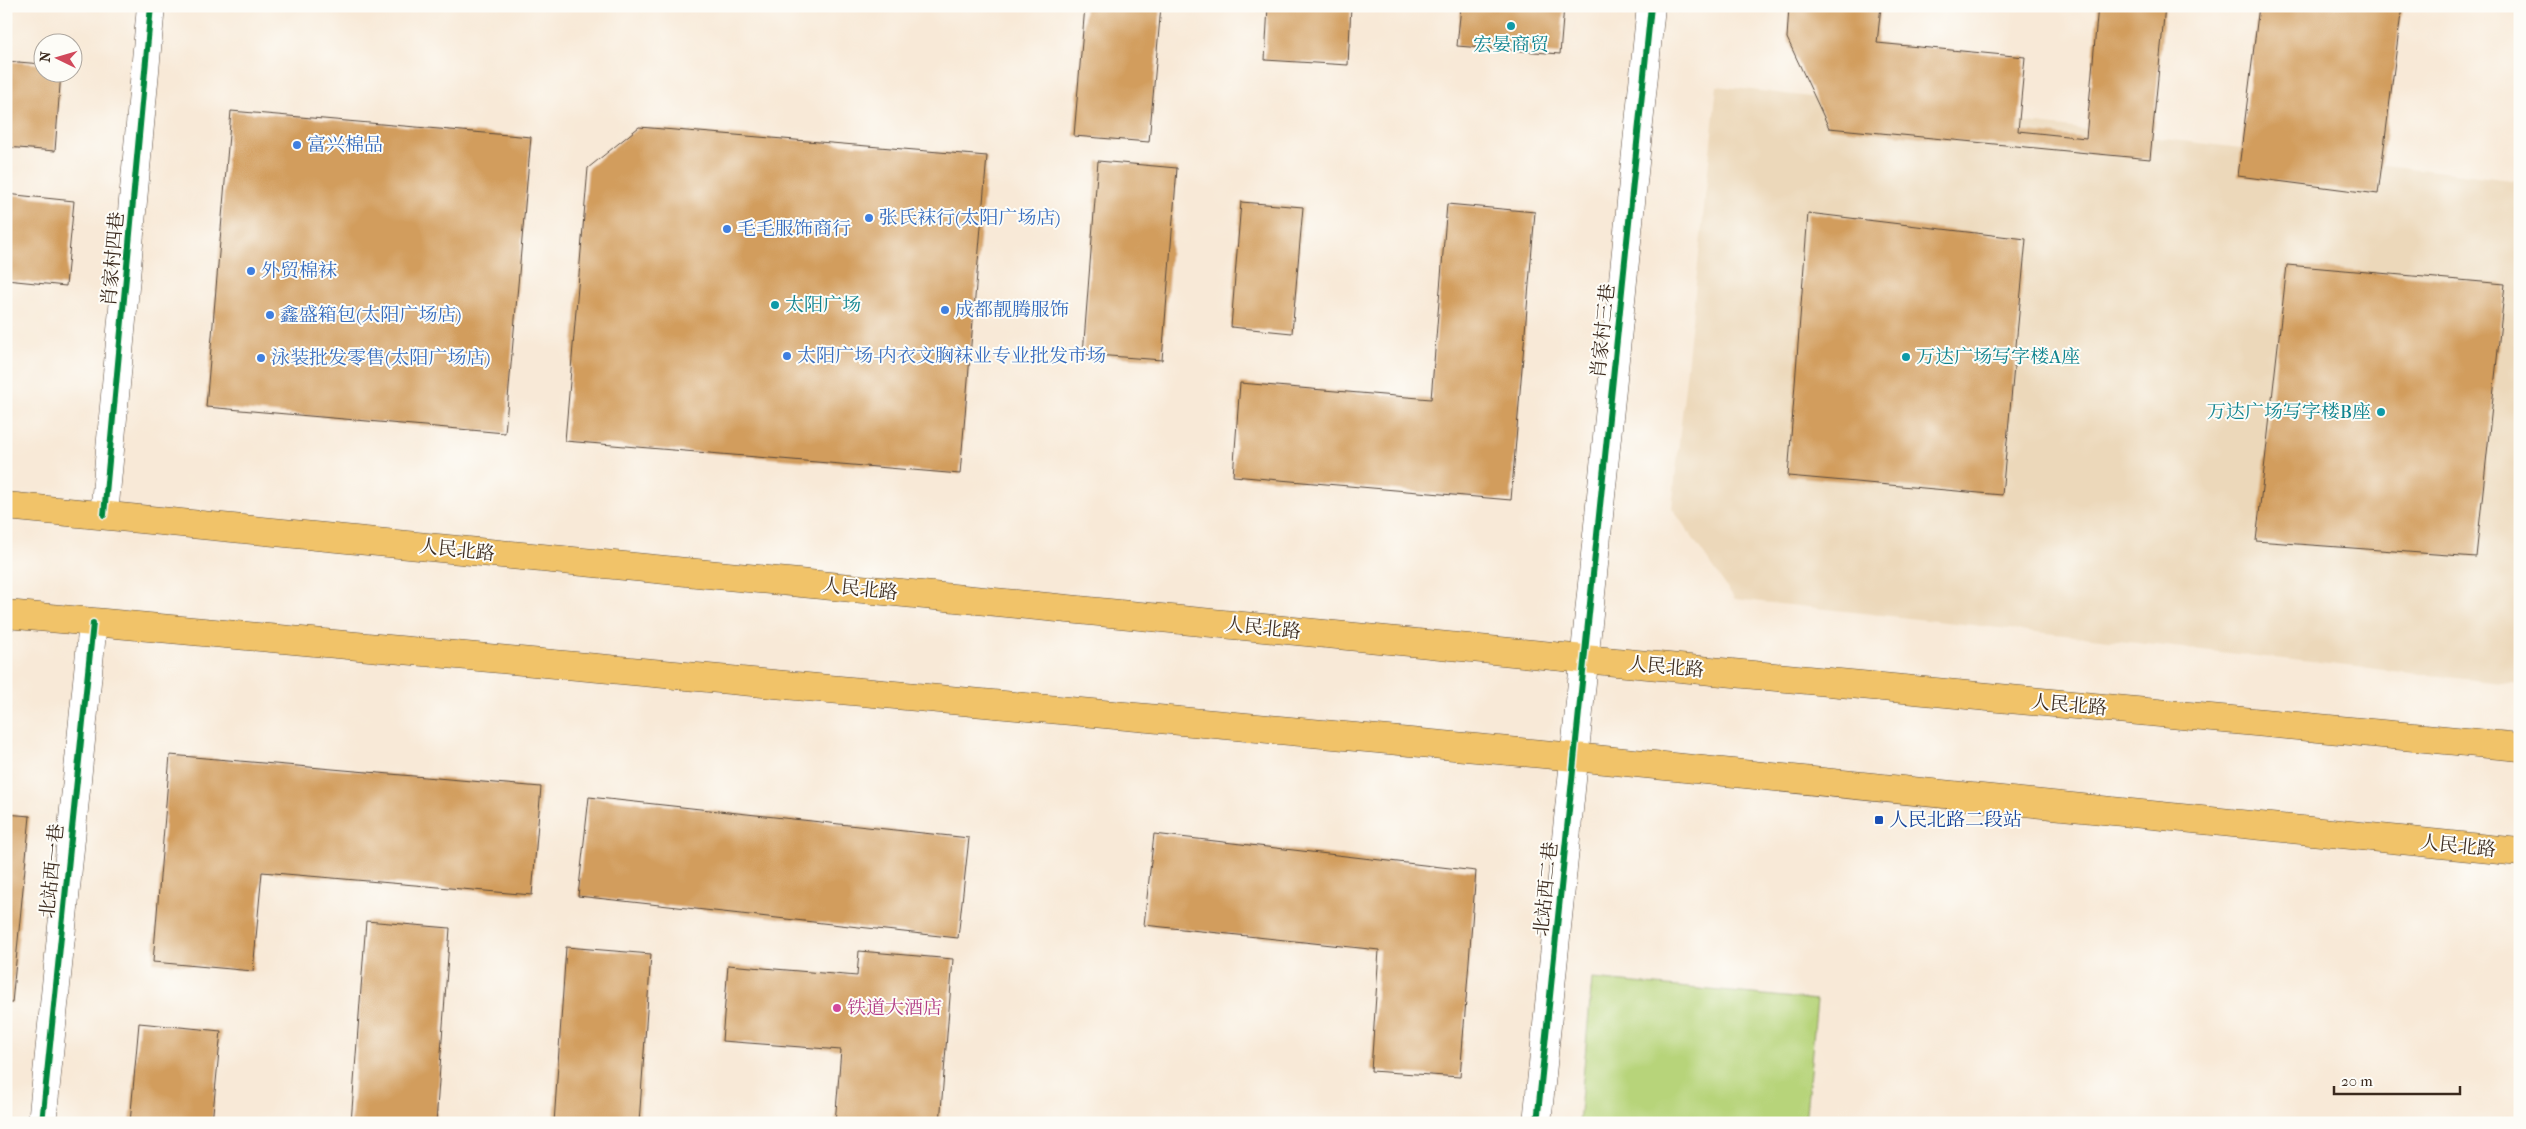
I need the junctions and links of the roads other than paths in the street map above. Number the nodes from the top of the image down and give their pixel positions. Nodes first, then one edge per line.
1 (151, 6) edge
2 (1651, 6) edge
3 (6, 506) edge
4 (104, 515) junction
5 (6, 614) edge
6 (93, 623) junction
7 (1584, 659) junction
8 (2520, 747) edge
9 (1574, 757) junction
10 (2520, 852) edge
11 (42, 1123) edge
12 (1537, 1123) edge

1 - 4 street, 肖家村四巷
2 - 7 street, 肖家村三巷
3 - 4 main road, 人民北路
4 - 7 main road, 人民北路
5 - 6 main road, 人民北路
6 - 9 main road, 人民北路
6 - 11 street, 北站西一巷
7 - 8 main road, 人民北路
7 - 9 street, 北站西二巷
9 - 10 main road, 人民北路
9 - 12 street, 北站西二巷

